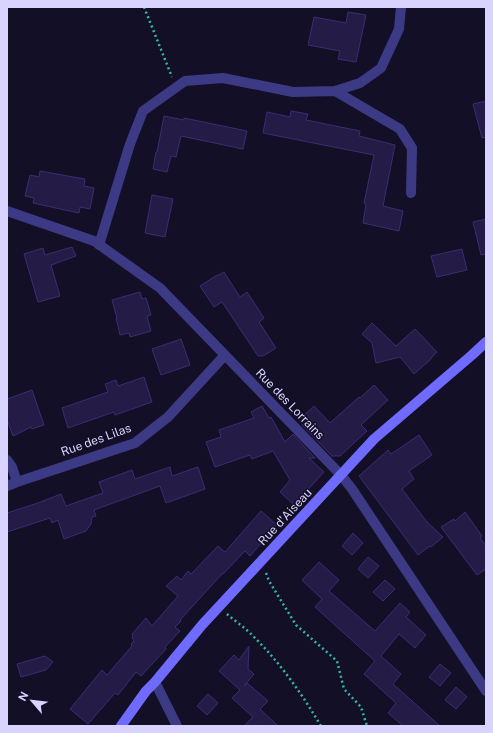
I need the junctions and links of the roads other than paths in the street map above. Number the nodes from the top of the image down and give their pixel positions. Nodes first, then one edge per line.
1 (402, 7) edge
2 (335, 91) junction
3 (411, 193) dead end
4 (7, 211) edge
5 (96, 243) junction
6 (486, 342) edge
7 (225, 355) junction
8 (7, 460) edge
9 (341, 475) junction
10 (17, 482) junction
11 (7, 486) edge
12 (155, 682) junction
13 (486, 691) edge
14 (121, 726) edge
15 (177, 726) edge

1 - 2 street
2 - 3 street
2 - 5 street
4 - 5 street, Rue des Lorrains
5 - 7 street, Rue des Lorrains
6 - 9 street, Rue d'Aiseau
7 - 9 street, Rue des Lorrains
7 - 10 street, Rue des Lilas
8 - 10 street
9 - 12 street, Rue d'Aiseau
9 - 13 street, Rue des Lorrains
10 - 11 street, Rue des Lilas
12 - 14 street, Rue d'Aiseau
12 - 15 street

